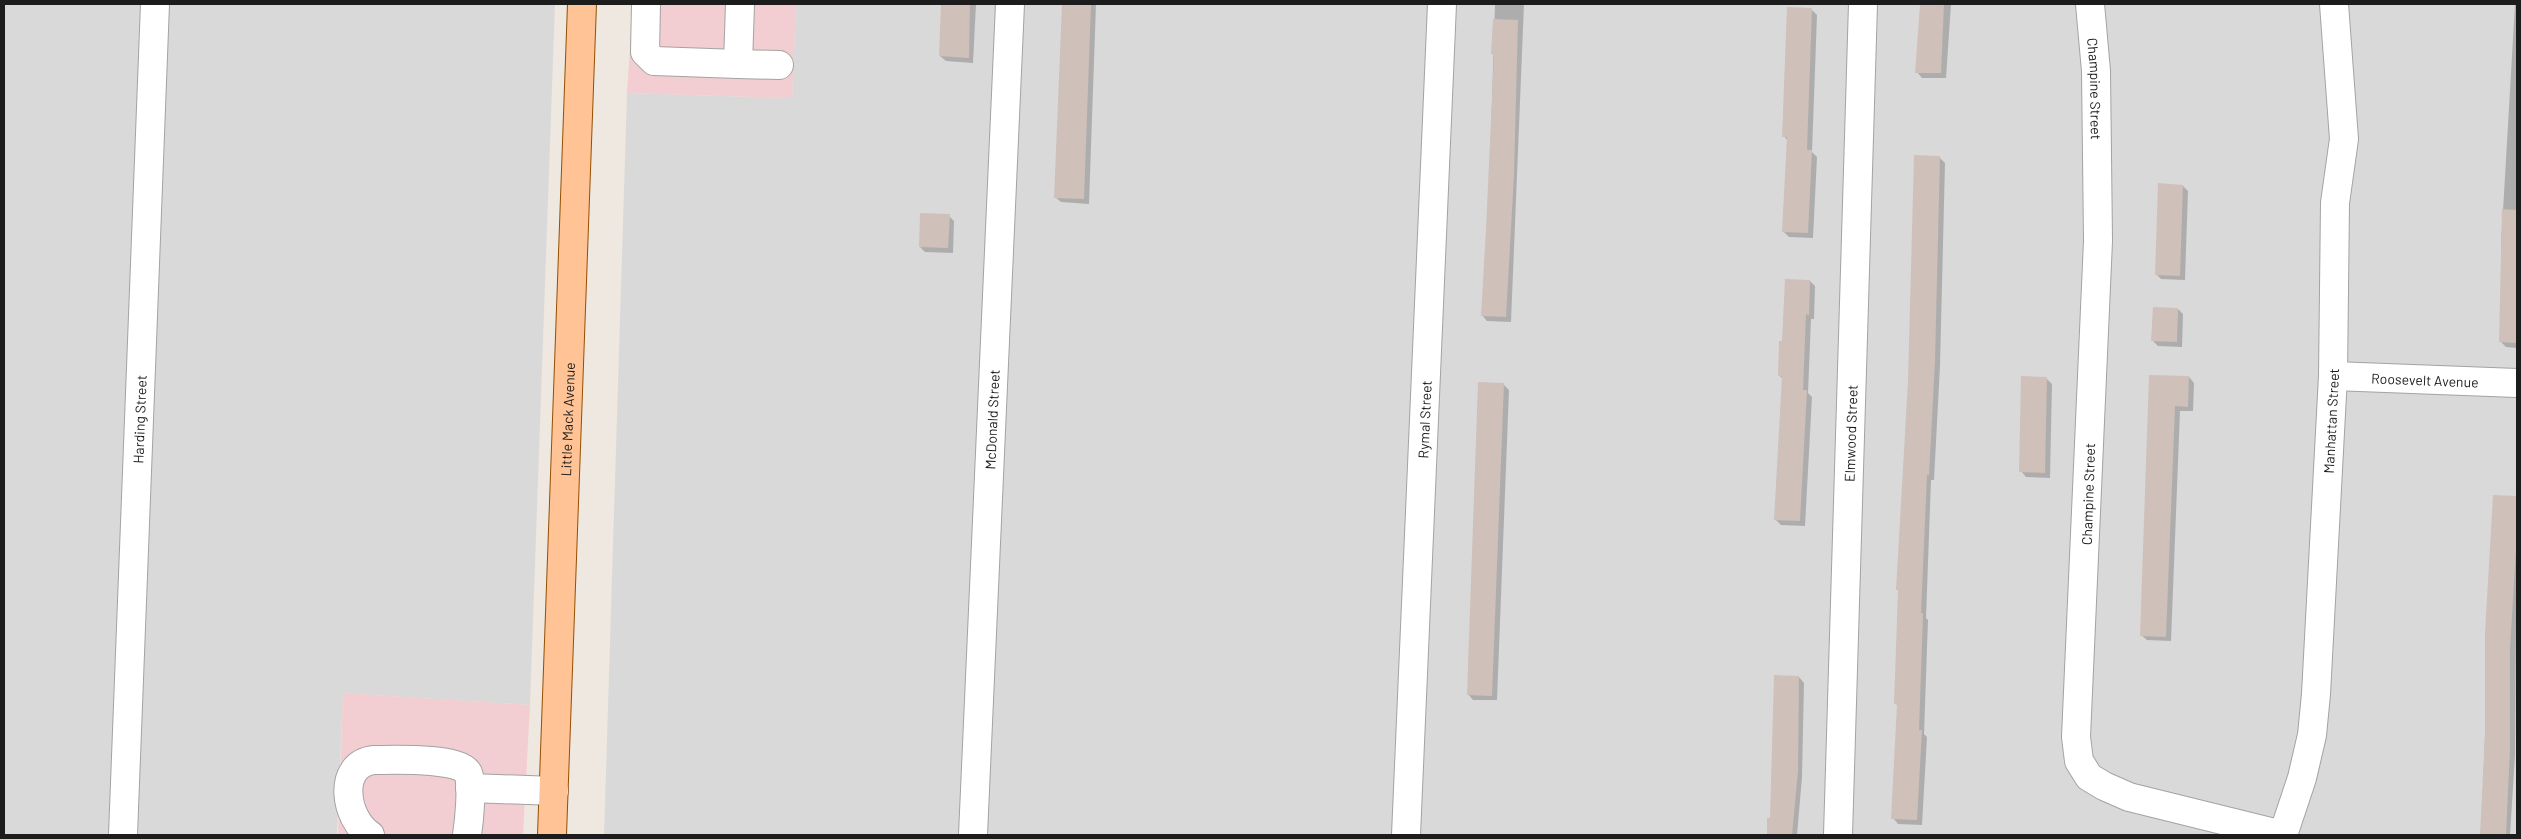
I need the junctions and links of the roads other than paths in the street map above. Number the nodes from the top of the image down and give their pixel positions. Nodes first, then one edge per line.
1 (155, 4) edge
2 (582, 4) edge
3 (646, 4) edge
4 (740, 4) edge
5 (1010, 4) edge
6 (1442, 4) edge
7 (1863, 4) edge
8 (2090, 4) edge
9 (2334, 4) edge
10 (738, 64) junction
11 (779, 65) dead end
12 (2334, 376) junction
13 (2517, 383) edge
14 (470, 788) junction
15 (554, 791) junction
16 (123, 835) edge
17 (370, 835) edge
18 (467, 835) edge
19 (552, 835) edge
20 (973, 835) edge
21 (1406, 835) edge
22 (1838, 835) edge
23 (2283, 835) edge

1 - 16 street, Harding Street
2 - 15 main road, Little Mack Avenue
3 - 10 street
4 - 10 street
5 - 20 street, McDonald Street
6 - 21 street, Rymal Street
7 - 22 street, Elmwood Street
8 - 23 street, Champine Street
9 - 12 street, Manhattan Street
10 - 11 street
12 - 13 street, Roosevelt Avenue
12 - 23 street, Manhattan Street
14 - 15 street
14 - 17 street
14 - 18 street
15 - 19 main road, Little Mack Avenue

